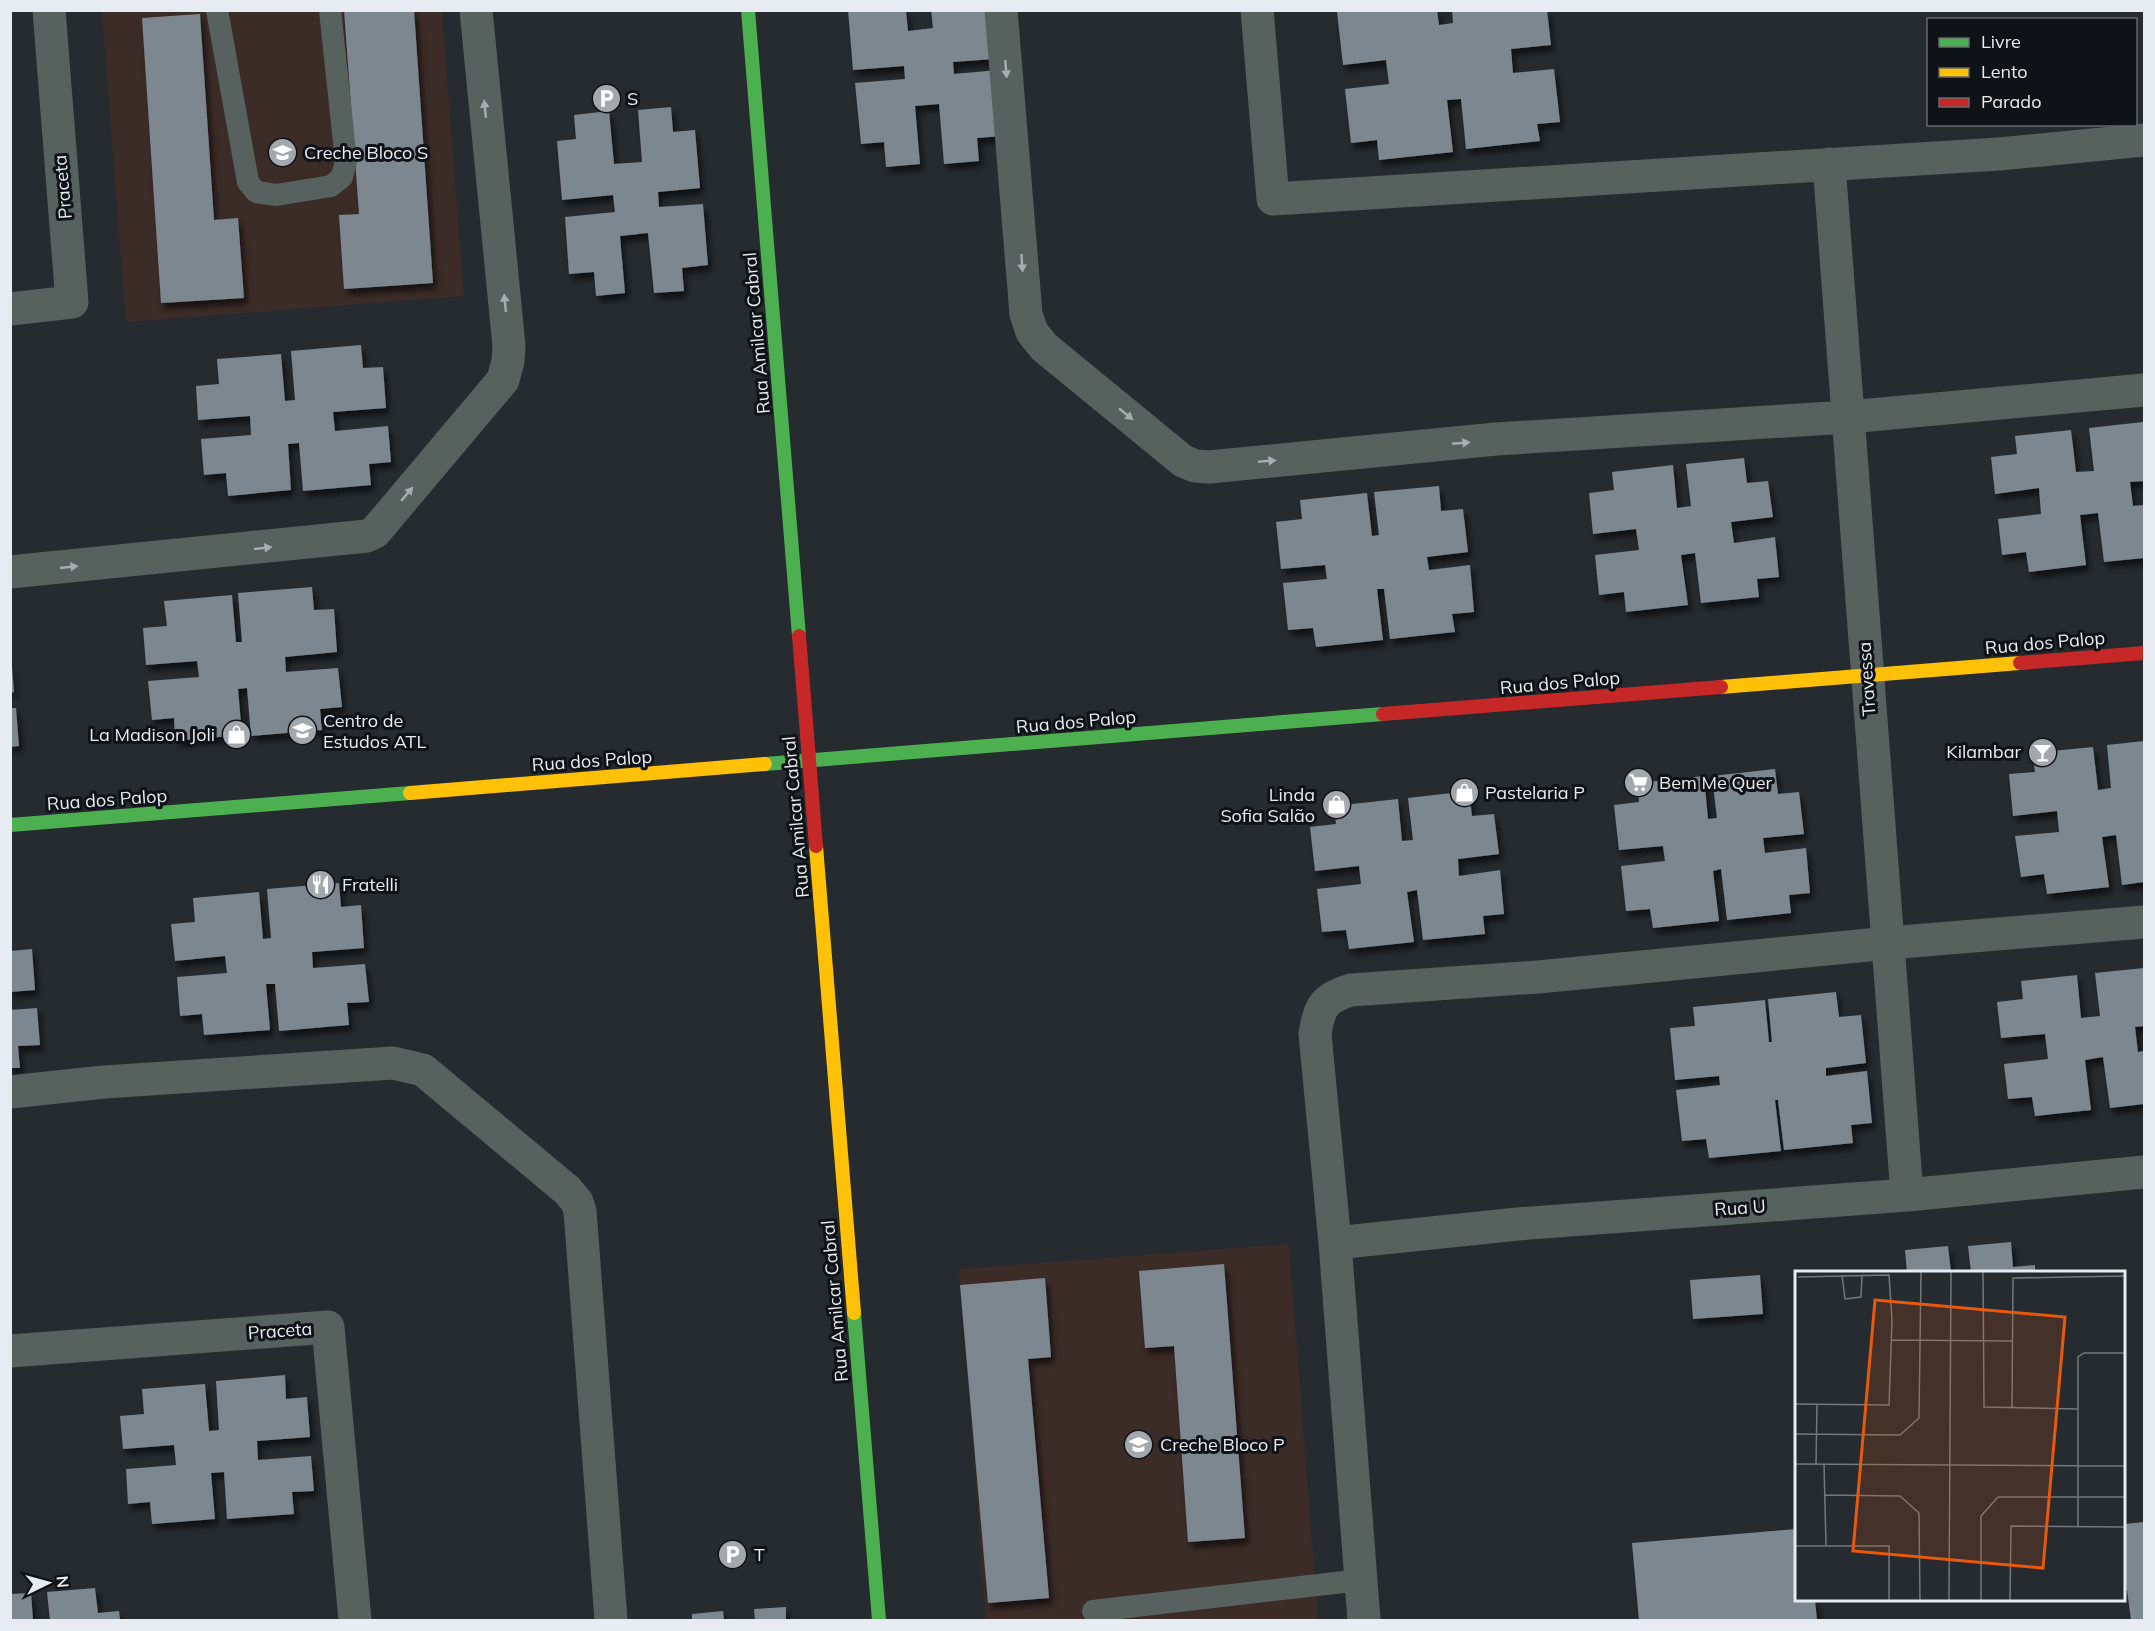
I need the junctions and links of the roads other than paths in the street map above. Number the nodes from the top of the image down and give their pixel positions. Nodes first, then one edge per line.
1 (49, 10) edge
2 (217, 10) edge
3 (330, 10) edge
4 (476, 10) edge
5 (748, 10) edge
6 (1001, 10) edge
7 (1257, 10) edge
8 (2145, 140) edge
9 (1829, 164) junction
10 (10, 309) edge
11 (2145, 390) edge
12 (1848, 417) junction
13 (10, 572) edge
14 (2145, 653) edge
15 (1867, 675) junction
16 (810, 762) junction
17 (10, 825) edge
18 (2145, 922) edge
19 (1888, 943) junction
20 (10, 1092) edge
21 (2145, 1172) edge
22 (1907, 1195) junction
23 (1335, 1243) junction
24 (10, 1351) edge
25 (1361, 1580) junction
26 (1093, 1611) dead end
27 (355, 1620) edge
28 (611, 1620) edge
29 (879, 1620) edge
30 (1364, 1620) edge

1 - 10 street, Praceta
2 - 3 lane
13 -> 4 street
5 - 16 street, Rua Amilcar Cabral
6 -> 12 street
7 - 9 street
8 - 9 street
9 - 12 street, Travessa
11 - 12 street
12 - 15 street, Travessa
14 - 15 street, Rua dos Palop
15 - 16 street, Rua dos Palop
15 - 19 street, Travessa
16 - 17 street, Rua dos Palop
16 - 29 street, Rua Amilcar Cabral
18 - 19 street
19 - 22 street, Travessa
19 - 23 street
20 - 28 street
21 - 22 street, Rua U
22 - 23 street, Rua U
23 - 25 street
24 - 27 street, Praceta
25 - 26 lane
25 - 30 street

